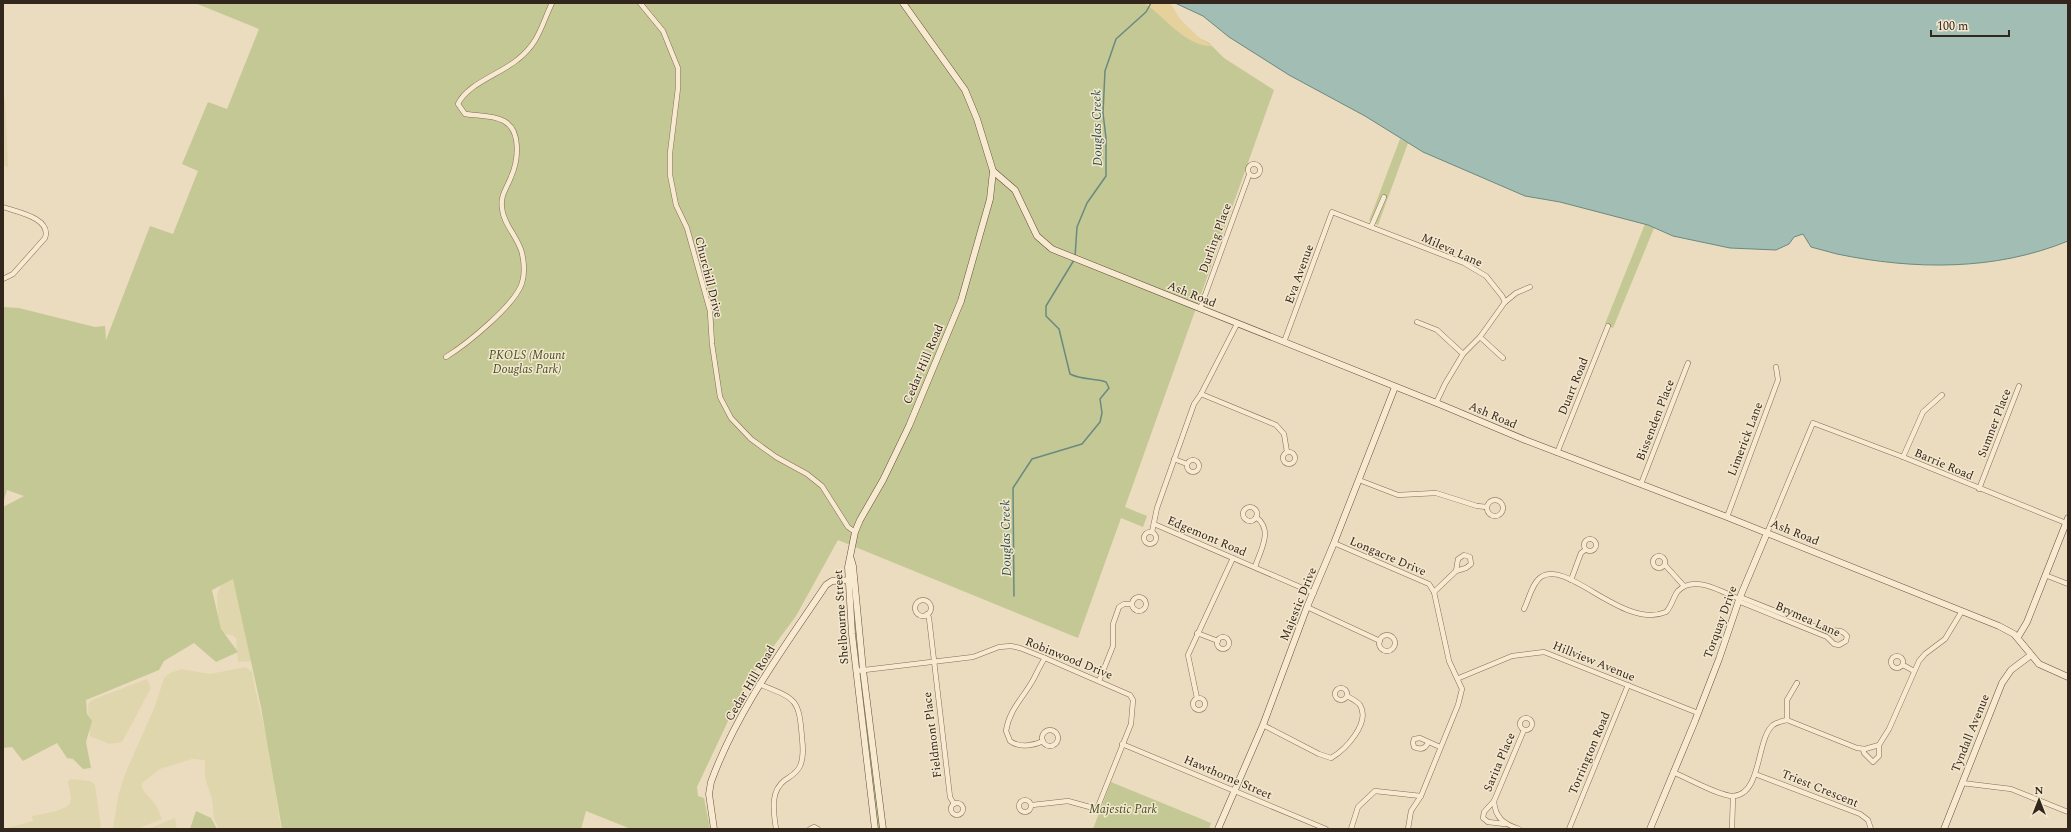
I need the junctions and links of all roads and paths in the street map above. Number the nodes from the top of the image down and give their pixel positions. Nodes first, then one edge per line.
1 (552, 3) edge
2 (640, 3) edge
3 (903, 3) edge
4 (993, 171) junction
5 (1249, 175) dead end
6 (1384, 197) dead end
7 (3, 207) edge
8 (1332, 212) joint
9 (1371, 227) junction
10 (3, 279) edge
11 (1530, 288) dead end
12 (1505, 302) junction
13 (1200, 309) junction
14 (1417, 322) dead end
15 (1237, 324) junction
16 (1608, 326) dead end
17 (1480, 337) junction
18 (1284, 342) junction
19 (1463, 354) junction
20 (446, 357) dead end
21 (1503, 358) dead end
22 (1688, 363) dead end
23 (1776, 368) dead end
24 (2019, 386) dead end
25 (1395, 387) junction
26 (1201, 394) junction
27 (1942, 395) dead end
28 (1436, 403) junction
29 (1813, 424) joint
30 (1287, 452) dead end
31 (1557, 453) junction
32 (1903, 457) junction
33 (1174, 459) junction
34 (1187, 464) dead end
35 (1359, 480) junction
36 (1641, 484) junction
37 (1979, 490) junction
38 (1487, 507) dead end
39 (1256, 517) dead end
40 (1727, 517) junction
41 (2067, 520) edge
42 (1154, 524) junction
43 (855, 532) junction
44 (1152, 532) dead end
45 (1767, 533) junction
46 (1334, 543) junction
47 (1585, 550) dead end
48 (850, 557) joint
49 (1233, 558) junction
50 (1665, 565) dead end
51 (1255, 567) junction
52 (1456, 572) dead end
53 (2045, 574) junction
54 (851, 580) junction
55 (1571, 580) junction
56 (2068, 584) edge
57 (1684, 586) junction
58 (1434, 592) junction
59 (1314, 593) junction
60 (1739, 599) junction
61 (1132, 604) dead end
62 (1307, 607) junction
63 (1524, 609) dead end
64 (1962, 611) junction
65 (926, 614) dead end
66 (1197, 632) junction
67 (2018, 637) junction
68 (1218, 641) dead end
69 (1380, 641) dead end
70 (2031, 655) junction
71 (1045, 658) junction
72 (934, 662) junction
73 (1903, 665) dead end
74 (864, 670) junction
75 (856, 671) junction
76 (1914, 671) junction
77 (2068, 677) edge
78 (1459, 678) junction
79 (1099, 681) junction
80 (1797, 683) dead end
81 (759, 684) junction
82 (1628, 685) junction
83 (1347, 696) dead end
84 (1197, 698) dead end
85 (1698, 713) junction
86 (1787, 720) junction
87 (1263, 725) junction
88 (1524, 730) dead end
89 (1044, 741) dead end
90 (1428, 743) dead end
91 (1122, 744) junction
92 (1879, 745) junction
93 (1440, 747) junction
94 (1863, 749) junction
95 (1673, 772) junction
96 (1755, 774) junction
97 (1962, 783) junction
98 (1233, 791) junction
99 (1421, 796) junction
100 (1734, 796) junction
101 (1494, 801) junction
102 (954, 804) dead end
103 (1032, 805) dead end
104 (2068, 812) edge
105 (1506, 825) junction
106 (714, 829) edge
107 (776, 829) edge
108 (810, 829) edge
109 (818, 829) edge
110 (875, 829) edge
111 (883, 829) edge
112 (1218, 829) edge
113 (1326, 829) edge
114 (1351, 829) edge
115 (1408, 829) edge
116 (1519, 829) edge
117 (1569, 829) edge
118 (1650, 829) edge
119 (1732, 829) edge
120 (1871, 829) edge
121 (1944, 829) edge

1 - 20 street
2 - 43 street, Churchill Drive
3 - 4 main road
4 - 13 main road, Ash Road
4 - 43 main road, Cedar Hill Road
5 - 13 street, Durling Place
6 - 9 street
7 - 10 street
8 - 9 street, Mileva Lane
8 - 18 street, Eva Avenue
9 - 12 street, Mileva Lane
11 - 12 street
12 - 17 street
13 - 15 main road, Ash Road
14 - 19 street
15 - 18 main road, Ash Road
15 - 26 street, Edgemont Road
16 - 31 street, Duart Road
17 - 19 street
17 - 21 street
18 - 25 main road, Ash Road
19 - 28 street
22 - 36 street, Bissenden Place
23 - 40 street, Limerick Lane
24 - 37 street, Sumner Place
25 - 28 main road, Ash Road
25 - 35 main road, Majestic Drive
26 - 30 street
26 - 33 street, Edgemont Road
27 - 32 street
28 - 31 main road, Ash Road
29 - 32 street, Barrie Road
29 - 45 street, Torquay Drive
31 - 36 main road, Ash Road
32 - 37 street, Barrie Road
33 - 34 street
33 - 42 street, Edgemont Road
35 - 38 street
35 - 46 main road, Majestic Drive
36 - 40 main road, Ash Road
37 - 41 street, Barrie Road
39 - 51 street
40 - 45 main road, Ash Road
41 - 53 main road
42 - 44 street
42 - 49 street, Edgemont Road
43 - 48 main road, Cedar Hill Road
45 - 60 main road, Torquay Drive
45 - 64 main road, Ash Road
46 - 58 street, Longacre Drive
46 - 59 main road, Majestic Drive
47 - 55 street
48 - 54 main road, Shelbourne Street
49 - 51 street, Edgemont Road
49 - 66 street
50 - 57 street
51 - 59 street, Edgemont Road
52 - 58 street
53 - 56 street
53 - 67 main road
54 - 74 main road, Shelbourne Street
54 - 75 main road, Shelbourne Street
54 - 81 main road, Cedar Hill Road
55 - 57 street
55 - 63 street
57 - 60 street
58 - 78 street, Longacre Drive
59 - 62 main road, Majestic Drive
60 - 60 street, Brymea Lane
60 - 85 main road, Torquay Drive
61 - 79 street
62 - 69 street
62 - 87 main road, Majestic Drive
64 - 67 main road, Ash Road
64 - 76 street
65 - 72 street, Fieldmont Place
66 - 68 street
66 - 84 street
67 - 70 main road
70 - 77 main road
70 - 97 main road, Tyndall Avenue
71 - 72 street, Robinwood Drive
71 - 79 street, Robinwood Drive
71 - 89 street
72 - 74 street, Robinwood Drive
72 - 102 street, Fieldmont Place
73 - 76 street
74 - 75 street, Robinwood Drive
74 - 111 main road, Shelbourne Street
75 - 110 main road, Shelbourne Street
76 - 92 street
78 - 82 street, Hillview Avenue
78 - 93 street, Longacre Drive
79 - 91 street, Robinwood Drive
80 - 86 street
81 - 106 main road, Cedar Hill Road
81 - 107 street
82 - 85 street, Hillview Avenue
82 - 117 street, Torrington Road
83 - 87 street
85 - 95 main road, Torquay Drive
86 - 94 street
86 - 96 street
87 - 98 main road, Majestic Drive
88 - 101 street, Sarita Place
90 - 93 street
91 - 98 street, Hawthorne Street
91 - 103 street, Robinwood Drive
92 - 94 street
92 - 94 street
93 - 99 street, Longacre Drive
95 - 100 street
95 - 118 main road, Torquay Drive
96 - 100 street
96 - 120 street, Triest Crescent
97 - 104 street
97 - 121 main road, Tyndall Avenue
98 - 112 main road, Majestic Drive
98 - 113 street, Hawthorne Street
99 - 114 street
99 - 115 street, Longacre Drive
100 - 119 street
101 - 105 street, Sarita Place
101 - 105 street, Sarita Place
105 - 116 street, Sarita Place
108 - 109 street

